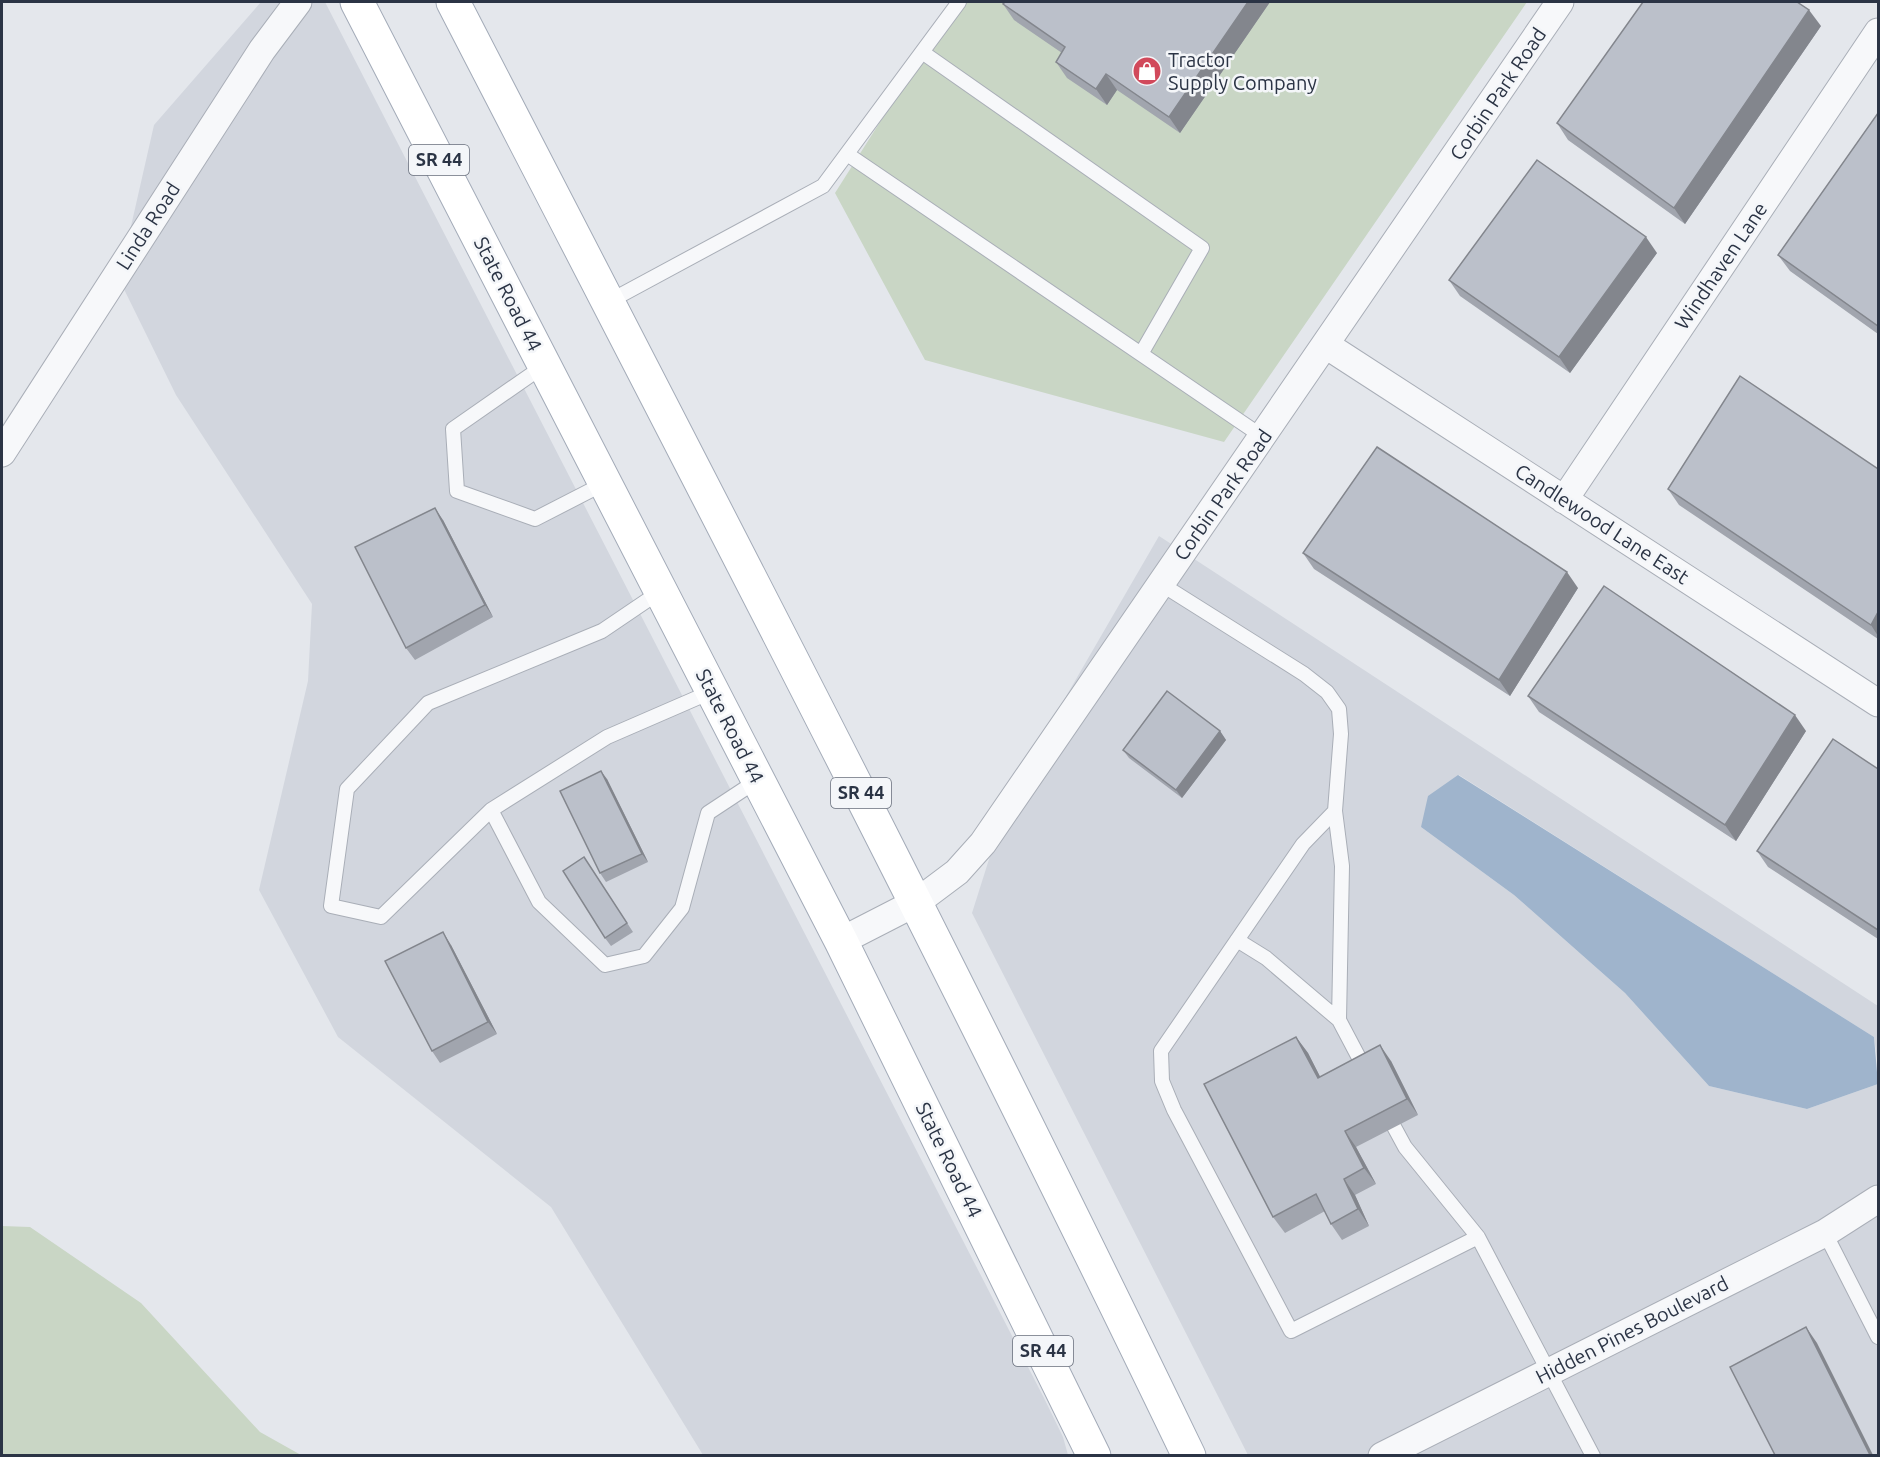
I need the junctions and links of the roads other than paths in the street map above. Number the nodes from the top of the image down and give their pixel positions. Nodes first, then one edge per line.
1 (298, 2) edge
2 (357, 2) edge
3 (453, 2) edge
4 (959, 2) edge
5 (1560, 2) edge
6 (1878, 32) edge
7 (922, 52) junction
8 (847, 154) junction
9 (608, 302) junction
10 (1326, 345) junction
11 (1141, 354) junction
12 (544, 365) junction
13 (1263, 436) junction
14 (2, 453) edge
15 (605, 483) junction
16 (1564, 500) junction
17 (1161, 584) junction
18 (661, 591) junction
19 (712, 691) junction
20 (1878, 703) edge
21 (758, 780) junction
22 (491, 810) junction
23 (1335, 810) junction
24 (917, 902) junction
25 (1237, 940) junction
26 (841, 941) junction
27 (1339, 1020) junction
28 (1878, 1199) edge
29 (1825, 1233) junction
30 (1478, 1237) junction
31 (1878, 1336) edge
32 (1548, 1372) junction
33 (1094, 1455) edge
34 (1189, 1455) edge
35 (1382, 1455) edge
36 (1593, 1455) edge

1 - 14 street, Linda Road
2 - 12 main road, State Road 44 / SR 44
3 - 9 main road, SR 44
4 - 7 lane
5 - 10 street, Corbin Park Road
6 - 16 street, Windhaven Lane
7 - 8 lane
7 - 11 lane
8 - 9 lane
8 - 11 lane
9 - 24 main road, SR 44
10 - 13 street, Corbin Park Road
10 - 16 street, Candlewood Lane East
11 - 13 lane
12 - 15 main road, State Road 44 / SR 44
12 - 15 lane
13 - 17 street, Corbin Park Road
15 - 18 main road, State Road 44 / SR 44
16 - 20 street, Candlewood Lane East
17 - 23 lane
17 - 24 street, Corbin Park Road
18 - 19 main road, State Road 44 / SR 44
18 - 22 lane
19 - 21 main road, State Road 44 / SR 44
19 - 22 lane
21 - 22 lane
21 - 26 main road, State Road 44 / SR 44
23 - 25 lane
23 - 27 lane
24 - 26 street, Corbin Park Road
24 - 34 main road, SR 44
25 - 27 lane
25 - 30 lane
26 - 33 main road, State Road 44 / SR 44
27 - 30 lane
28 - 29 street, Hidden Pines Boulevard
29 - 31 lane
29 - 32 street, Hidden Pines Boulevard
30 - 32 lane
32 - 35 street, Hidden Pines Boulevard
32 - 36 lane

